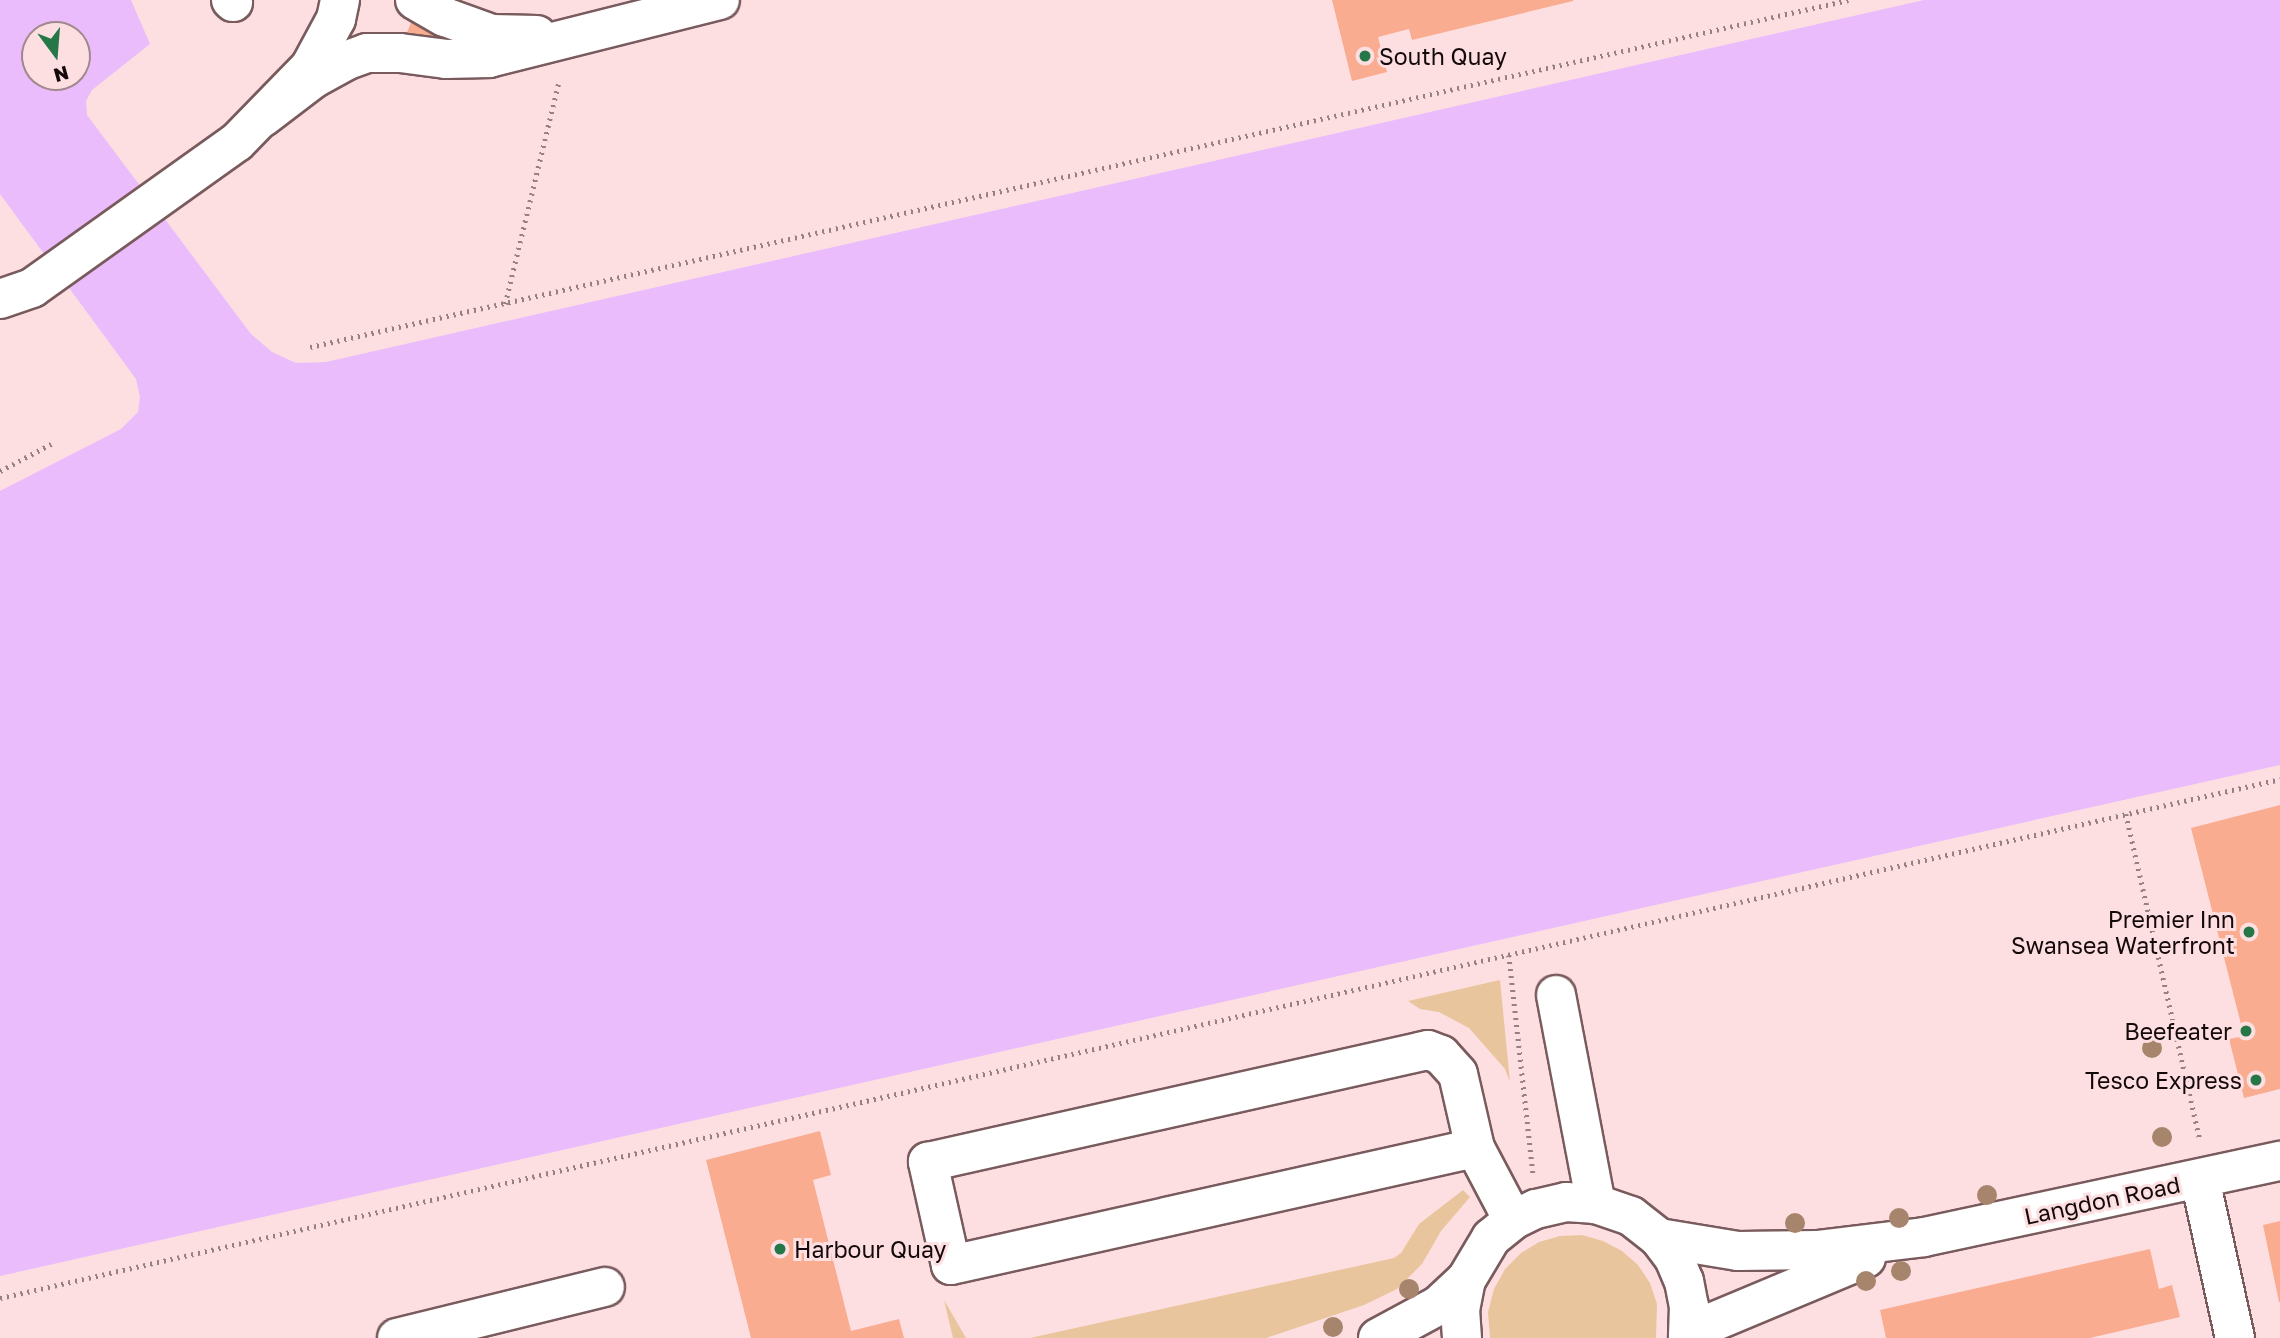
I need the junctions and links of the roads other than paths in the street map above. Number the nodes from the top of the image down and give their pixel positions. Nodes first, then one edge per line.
1 (340, 0) edge
2 (415, 0) edge
3 (720, 0) edge
4 (668, 6) edge
5 (570, 35) junction
6 (250, 129) junction
7 (16, 294) edge
8 (1556, 995) dead end
9 (1475, 1148) junction
10 (2280, 1161) edge
11 (2204, 1179) junction
12 (1597, 1204) junction
13 (1525, 1214) junction
14 (1924, 1237) junction
15 (1659, 1238) junction
16 (1466, 1280) junction
17 (605, 1287) dead end
18 (1688, 1335) edge
19 (397, 1338) edge
20 (1378, 1338) edge
21 (1462, 1338) edge
22 (2235, 1338) edge

1 - 6 street
2 - 5 street
3 - 4 street
4 - 5 street
5 - 6 street
6 - 7 street
8 - 12 street
9 - 9 street
9 - 13 street
10 - 11 street, Langdon Road
11 - 14 street, Langdon Road
11 - 22 street
12 - 13 street
12 - 15 street
13 - 16 street
14 - 15 street, Langdon Road
14 - 18 street, Langdon Road
15 - 18 street
16 - 20 street
16 - 21 street
17 - 19 street

